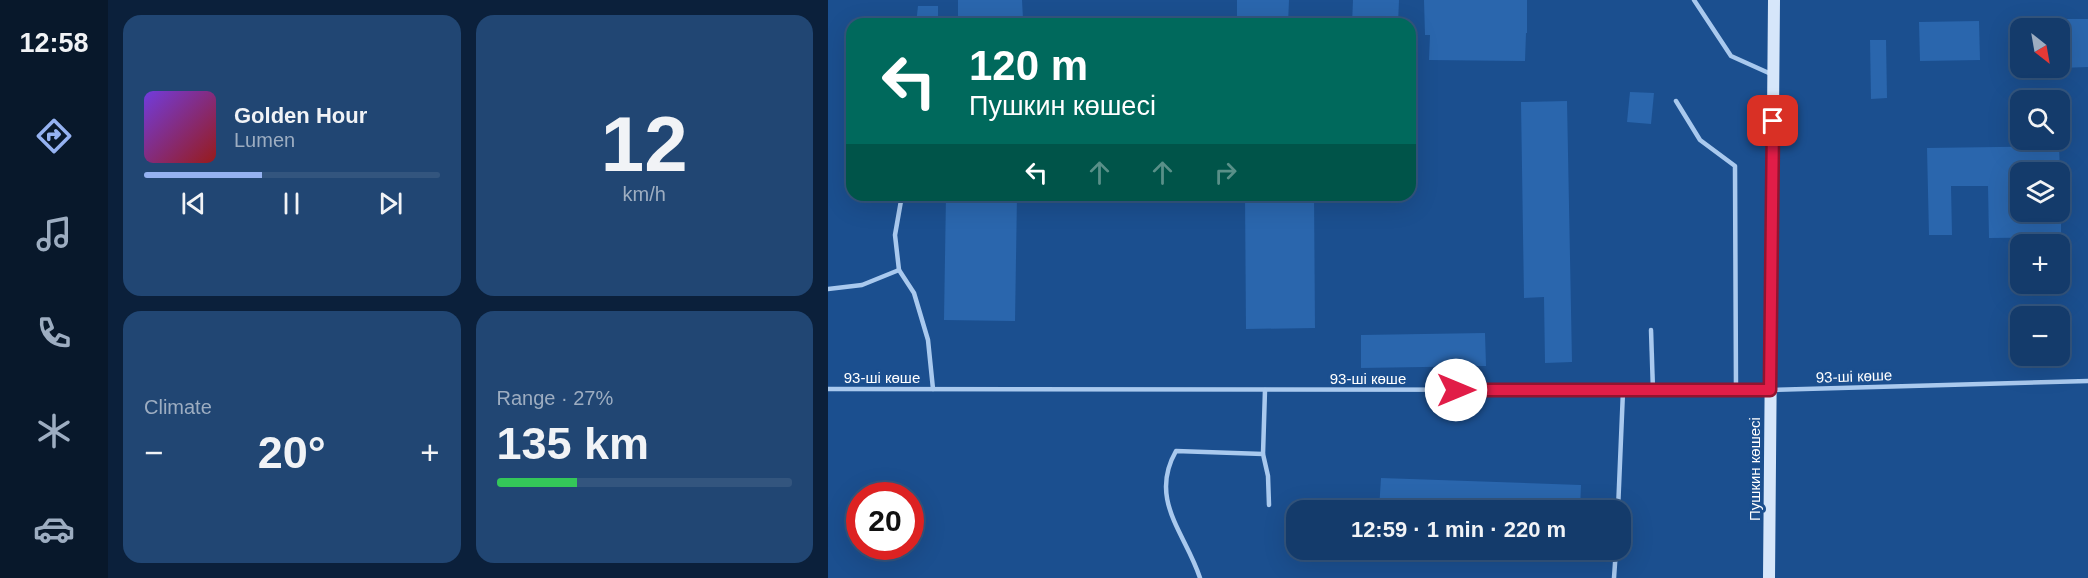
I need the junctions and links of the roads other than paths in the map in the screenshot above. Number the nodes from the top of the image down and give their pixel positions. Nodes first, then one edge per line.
1 (1694, 0) edge
2 (1774, 0) edge
3 (1773, 76) junction
4 (1676, 101) dead end
5 (901, 201) edge
6 (899, 270) junction
7 (828, 290) edge
8 (1651, 330) dead end
9 (2088, 381) edge
10 (828, 389) edge
11 (933, 389) junction
12 (1265, 390) junction
13 (1770, 390) junction
14 (1623, 391) junction
15 (1653, 391) junction
16 (1736, 391) junction
17 (1263, 454) junction
18 (1618, 500) edge
19 (1269, 504) dead end
20 (1615, 560) edge
21 (1200, 578) edge
22 (1614, 578) edge
23 (1769, 578) edge

1 - 3 lane
2 - 3 main road, Пушкин көшесі
3 - 13 main road, Пушкин көшесі
4 - 16 lane
5 - 6 lane
6 - 7 lane
6 - 11 lane
8 - 15 lane
9 - 13 lane, 93-ші көше
10 - 11 lane, 93-ші көше
11 - 12 lane, 93-ші көше
12 - 14 lane, 93-ші көше
12 - 17 lane
13 - 16 lane, 93-ші көше
13 - 23 main road, Пушкин көшесі
14 - 15 lane, 93-ші көше
14 - 18 lane
15 - 16 lane, 93-ші көше
17 - 19 lane
17 - 21 lane
20 - 22 lane

